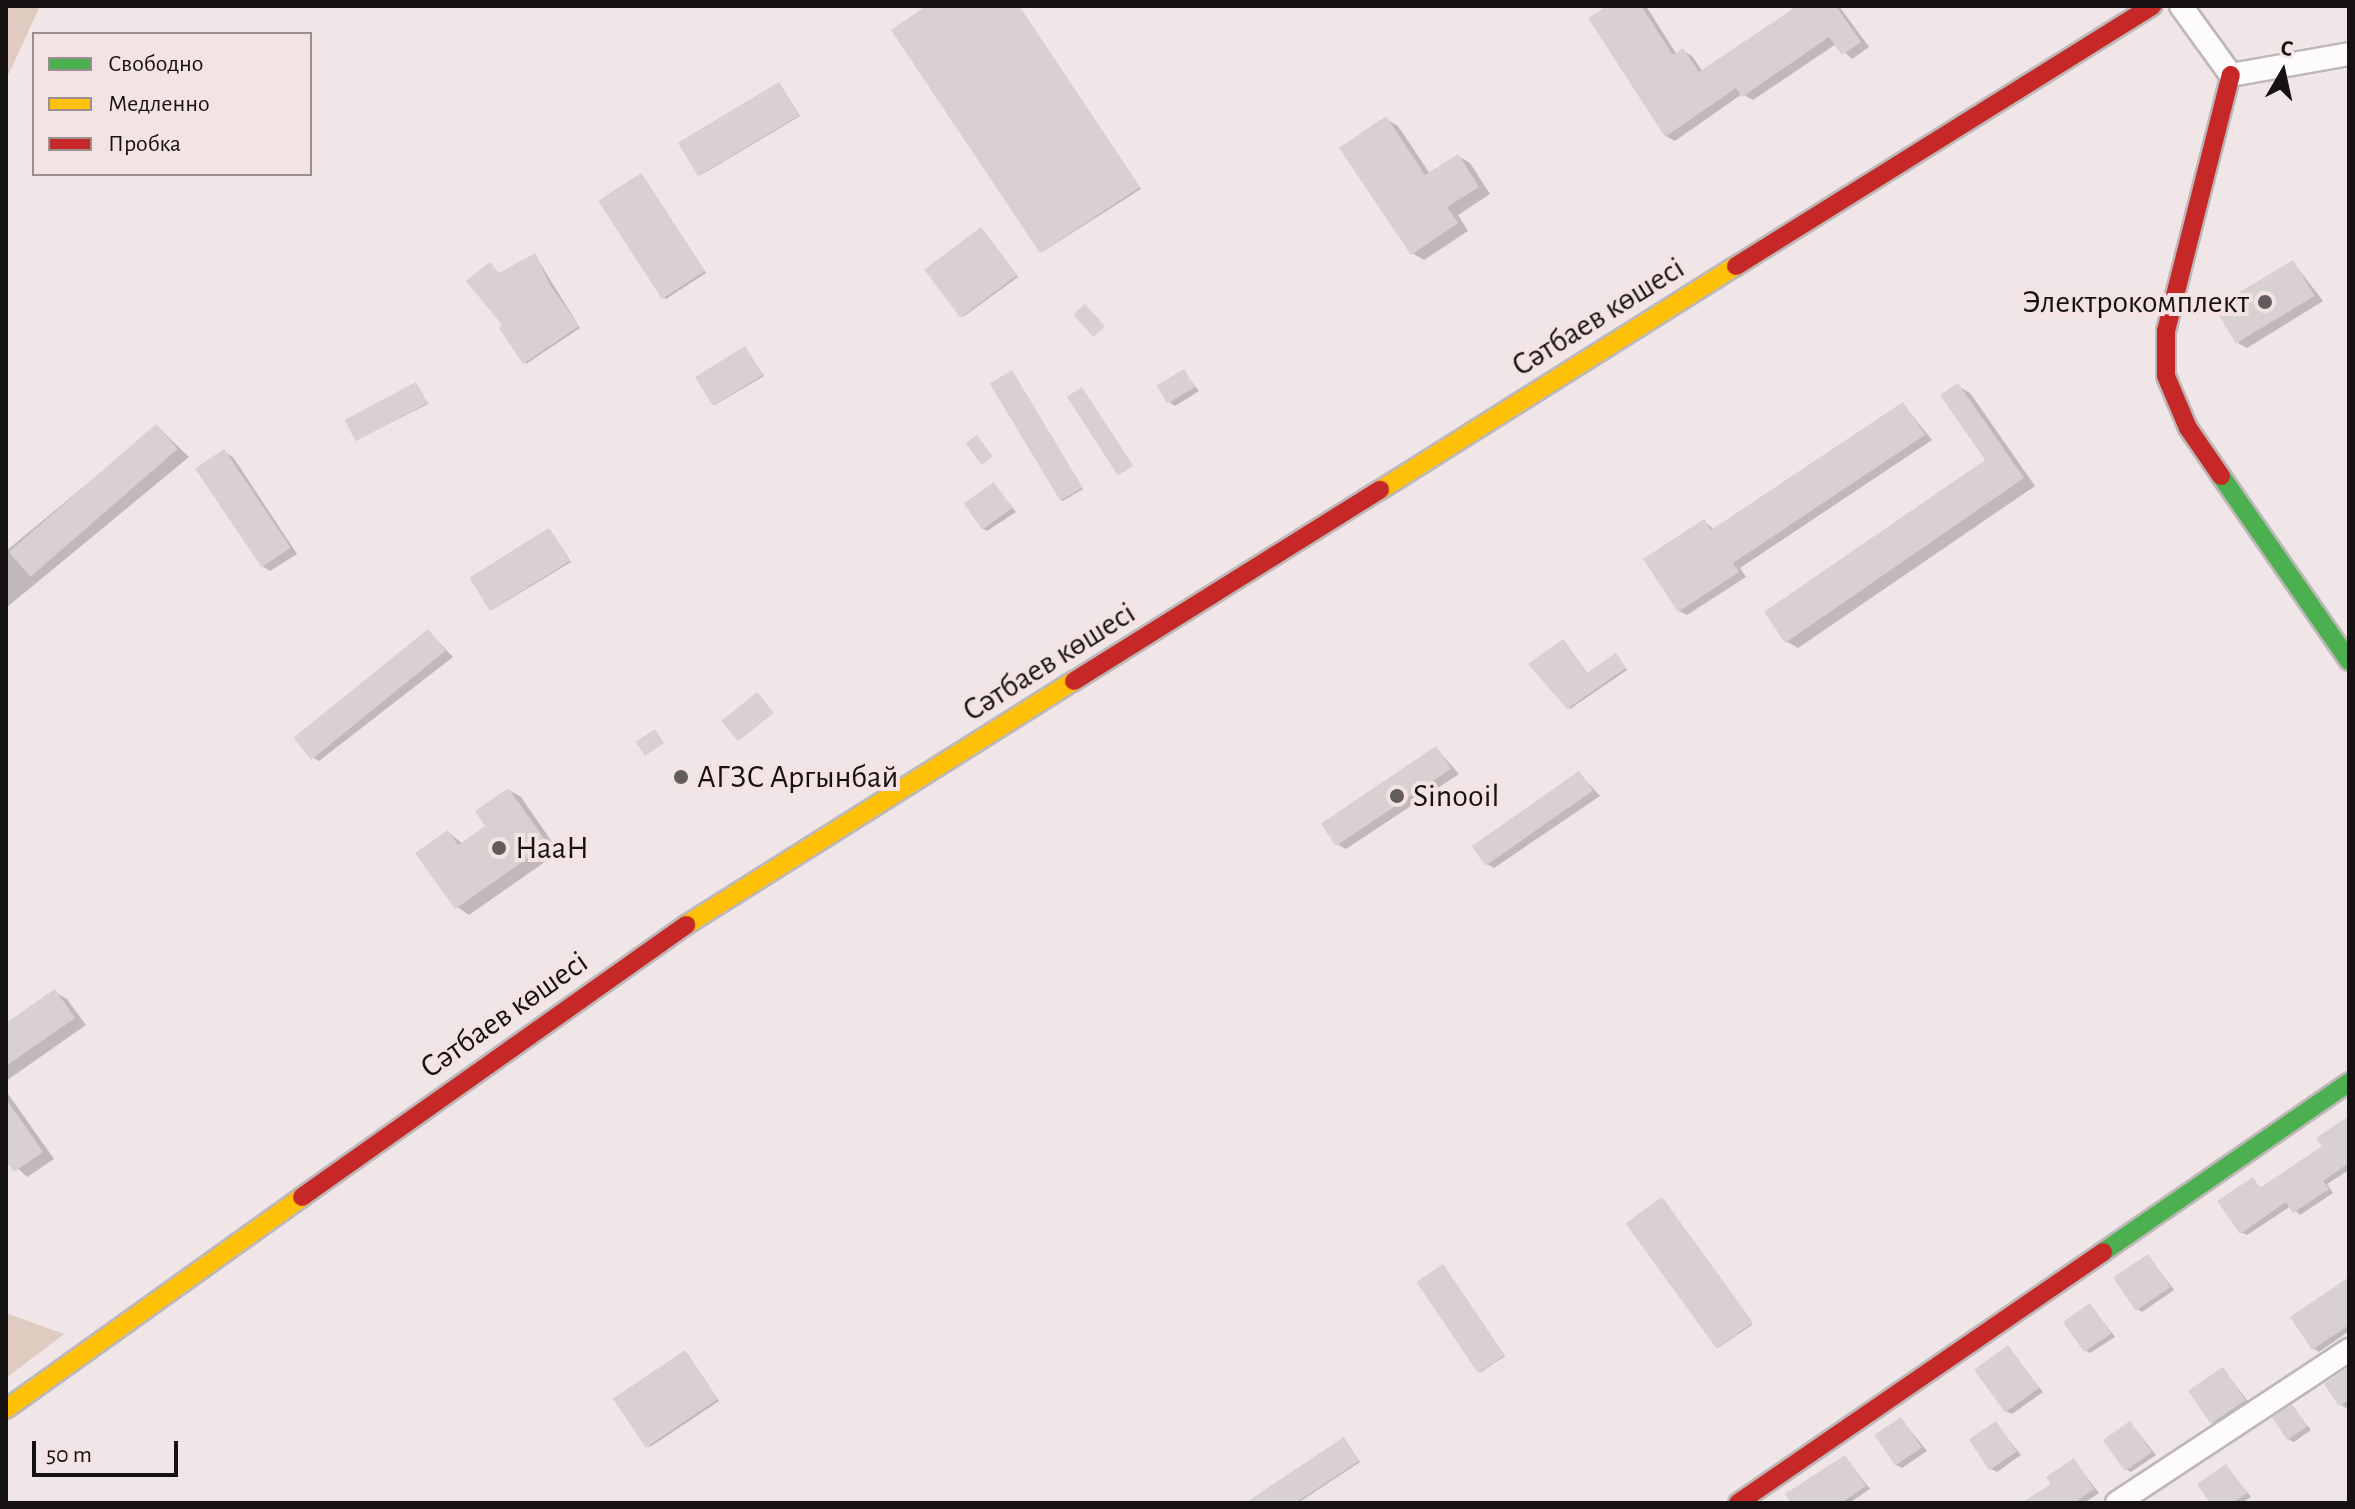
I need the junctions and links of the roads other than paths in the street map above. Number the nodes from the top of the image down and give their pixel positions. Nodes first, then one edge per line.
1 (2152, 6) edge
2 (2181, 6) edge
3 (2349, 54) edge
4 (2231, 75) junction
5 (2349, 661) edge
6 (2349, 1082) edge
7 (2349, 1350) edge
8 (6, 1409) edge
9 (1738, 1503) edge
10 (2117, 1503) edge

1 - 8 main road, Сәтбаев көшесі
2 - 4 street
3 - 4 street
4 - 5 main road
6 - 9 main road
7 - 10 street

